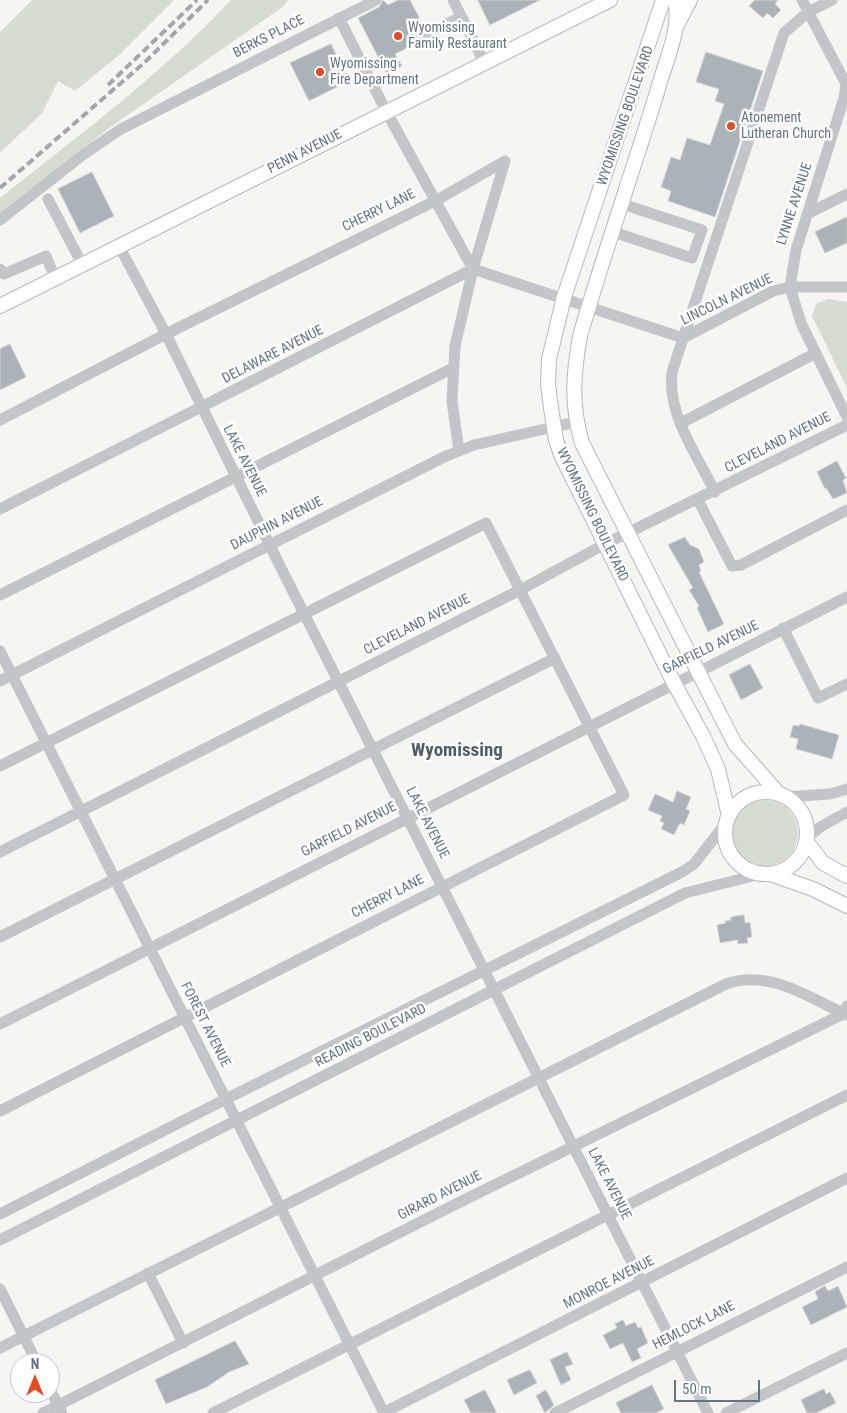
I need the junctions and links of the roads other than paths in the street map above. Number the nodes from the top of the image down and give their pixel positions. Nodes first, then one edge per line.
1 (376, 0) edge
2 (453, 0) edge
3 (610, 0) edge
4 (663, 0) edge
5 (675, 0) edge
6 (690, 0) edge
7 (802, 0) edge
8 (832, 0) edge
9 (808, 12) junction
10 (461, 17) junction
11 (339, 18) junction
12 (674, 30) junction
13 (426, 35) dead end
14 (484, 62) junction
15 (847, 84) edge
16 (386, 111) junction
17 (847, 194) edge
18 (48, 199) dead end
19 (436, 200) junction
20 (622, 204) junction
21 (809, 213) junction
22 (0, 220) edge
23 (612, 232) junction
24 (119, 246) junction
25 (82, 264) junction
26 (0, 269) edge
27 (473, 269) junction
28 (55, 278) junction
29 (790, 287) junction
30 (847, 287) edge
31 (564, 298) junction
32 (0, 306) edge
33 (589, 306) junction
34 (166, 334) junction
35 (683, 338) junction
36 (816, 353) junction
37 (453, 368) junction
38 (200, 408) junction
39 (847, 417) edge
40 (0, 420) edge
41 (576, 422) junction
42 (681, 423) junction
43 (847, 425) edge
44 (554, 427) junction
45 (459, 451) junction
46 (235, 477) junction
47 (715, 492) junction
48 (698, 500) junction
49 (0, 509) edge
50 (847, 510) edge
51 (628, 533) junction
52 (605, 544) junction
53 (270, 545) junction
54 (520, 590) junction
55 (0, 595) edge
56 (847, 597) edge
57 (304, 614) junction
58 (783, 628) junction
59 (0, 651) edge
60 (555, 658) junction
61 (699, 670) junction
62 (12, 675) junction
63 (0, 680) edge
64 (339, 682) junction
65 (674, 683) junction
66 (847, 684) edge
67 (589, 726) junction
68 (46, 743) junction
69 (373, 750) junction
70 (0, 766) edge
71 (847, 789) edge
72 (782, 796) junction
73 (81, 812) junction
74 (847, 812) edge
75 (407, 817) junction
76 (727, 819) junction
77 (807, 840) junction
78 (0, 852) edge
79 (766, 874) junction
80 (847, 876) edge
81 (115, 879) junction
82 (442, 887) junction
83 (847, 906) edge
84 (0, 938) edge
85 (150, 949) junction
86 (484, 971) junction
87 (494, 991) junction
88 (846, 1012) edge
89 (184, 1018) junction
90 (0, 1024) edge
91 (538, 1077) junction
92 (847, 1095) edge
93 (226, 1099) junction
94 (0, 1111) edge
95 (237, 1120) junction
96 (573, 1146) junction
97 (847, 1178) edge
98 (280, 1207) junction
99 (0, 1214) edge
100 (608, 1215) junction
101 (0, 1240) edge
102 (847, 1267) edge
103 (148, 1273) junction
104 (315, 1276) junction
105 (642, 1283) junction
106 (0, 1289) edge
107 (23, 1336) junction
108 (182, 1343) junction
109 (349, 1344) junction
110 (0, 1348) edge
111 (677, 1352) junction
112 (847, 1352) edge
113 (32, 1353) edge
114 (60, 1409) edge
115 (43, 1413) edge
116 (213, 1413) edge
117 (384, 1413) edge
118 (555, 1413) edge
119 (708, 1413) edge
120 (726, 1413) edge

1 - 11 street, BERKS PLACE
2 - 10 street
3 - 14 main road, PENN AVENUE
4 - 31 main road, WYOMISSING BOULEVARD
5 - 12 main road, WYOMISSING BOULEVARD
6 - 12 main road
7 - 9 street, LYNNE AVENUE
8 - 9 street
9 - 15 street, LYNNE AVENUE
9 - 35 street
10 - 13 street
10 - 14 street
11 - 16 street
11 - 22 street, BERKS PLACE
12 - 20 main road, WYOMISSING BOULEVARD
14 - 16 main road, PENN AVENUE
15 - 21 street, LYNNE AVENUE
16 - 19 street
16 - 24 main road, PENN AVENUE
17 - 21 street
18 - 25 street
19 - 27 street
19 - 27 street, CHERRY LANE
19 - 34 street, CHERRY LANE
20 - 23 main road, WYOMISSING BOULEVARD
20 - 23 street
21 - 29 street, LYNNE AVENUE
23 - 33 main road, WYOMISSING BOULEVARD
24 - 25 main road, PENN AVENUE
24 - 34 street, LAKE AVENUE
25 - 28 main road, PENN AVENUE
26 - 28 street
27 - 31 street
27 - 37 street, CHERRY LANE
27 - 38 street, DELAWARE AVENUE
28 - 32 main road, PENN AVENUE
29 - 30 street, LINCOLN AVENUE
29 - 35 street, LINCOLN AVENUE
29 - 36 street, LYNNE AVENUE
31 - 33 street, LINCOLN AVENUE
31 - 44 main road, WYOMISSING BOULEVARD
33 - 35 street, LINCOLN AVENUE
33 - 41 main road, WYOMISSING BOULEVARD
34 - 38 street, LAKE AVENUE
34 - 40 street, CHERRY LANE
35 - 42 street
36 - 39 street, LYNNE AVENUE
36 - 42 street
37 - 45 street, CHERRY LANE
37 - 46 street
38 - 46 street, LAKE AVENUE
38 - 49 street, DELAWARE AVENUE
41 - 44 street, DAUPHIN AVENUE
41 - 51 main road, WYOMISSING BOULEVARD
42 - 47 street
43 - 47 street, CLEVELAND AVENUE
44 - 45 street, DAUPHIN AVENUE
44 - 52 main road, WYOMISSING BOULEVARD
45 - 53 street, DAUPHIN AVENUE
46 - 53 street, LAKE AVENUE
46 - 55 street
47 - 48 street, CLEVELAND AVENUE
48 - 50 street
48 - 51 street, CLEVELAND AVENUE
51 - 52 street, CLEVELAND AVENUE
51 - 61 main road, WYOMISSING BOULEVARD
52 - 54 street, CLEVELAND AVENUE
52 - 65 main road, WYOMISSING BOULEVARD
53 - 57 street, LAKE AVENUE
53 - 62 street, DAUPHIN AVENUE
54 - 57 street, CHERRY LANE
54 - 60 street, CHERRY LANE
54 - 64 street, CLEVELAND AVENUE
56 - 58 street, GARFIELD AVENUE
57 - 64 street, LAKE AVENUE
57 - 68 street
58 - 61 street, GARFIELD AVENUE
58 - 66 street
59 - 62 street, FOREST AVENUE
60 - 67 street, CHERRY LANE
60 - 69 street
61 - 65 street, GARFIELD AVENUE
61 - 72 main road, WYOMISSING BOULEVARD
62 - 63 street, DAUPHIN AVENUE
62 - 68 street, FOREST AVENUE
64 - 69 street, LAKE AVENUE
64 - 73 street, CLEVELAND AVENUE
65 - 67 street, GARFIELD AVENUE
65 - 76 main road, WYOMISSING BOULEVARD
67 - 75 street, GARFIELD AVENUE
67 - 82 street, CHERRY LANE
68 - 70 street
68 - 73 street, FOREST AVENUE
69 - 75 street, LAKE AVENUE
69 - 81 street
71 - 72 street
72 - 76 main road
72 - 77 main road
73 - 78 street, CLEVELAND AVENUE
73 - 81 street, FOREST AVENUE
74 - 77 street
75 - 82 street, LAKE AVENUE
75 - 85 street, GARFIELD AVENUE
76 - 79 main road
76 - 86 street, READING BOULEVARD
77 - 79 main road
77 - 80 main road
79 - 83 main road
79 - 87 street, READING BOULEVARD
81 - 84 street
81 - 85 street, FOREST AVENUE
82 - 86 street, LAKE AVENUE
82 - 89 street, CHERRY LANE
85 - 89 street, FOREST AVENUE
85 - 90 street, GARFIELD AVENUE
86 - 87 street, LAKE AVENUE
86 - 93 street, READING BOULEVARD
87 - 91 street, LAKE AVENUE
87 - 95 street, READING BOULEVARD
88 - 91 street
88 - 96 street, GIRARD AVENUE
89 - 93 street, FOREST AVENUE
89 - 94 street, CHERRY LANE
91 - 96 street, LAKE AVENUE
91 - 98 street
92 - 100 street
93 - 95 street, FOREST AVENUE
93 - 99 street, READING BOULEVARD
95 - 98 street, FOREST AVENUE
95 - 101 street, READING BOULEVARD
96 - 100 street, LAKE AVENUE
96 - 104 street, GIRARD AVENUE
97 - 105 street, MONROE AVENUE
98 - 103 street
98 - 104 street, FOREST AVENUE
100 - 105 street, LAKE AVENUE
100 - 109 street
102 - 111 street, HEMLOCK LANE
103 - 107 street
103 - 108 street
104 - 108 street, GIRARD AVENUE
104 - 109 street, FOREST AVENUE
105 - 111 street, LAKE AVENUE
105 - 117 street, MONROE AVENUE
106 - 107 street
107 - 110 street
107 - 113 street
108 - 114 street, GIRARD AVENUE
109 - 116 street
109 - 117 street, FOREST AVENUE
111 - 118 street, HEMLOCK LANE
111 - 119 street, LAKE AVENUE
112 - 120 street
114 - 115 street, GIRARD AVENUE

